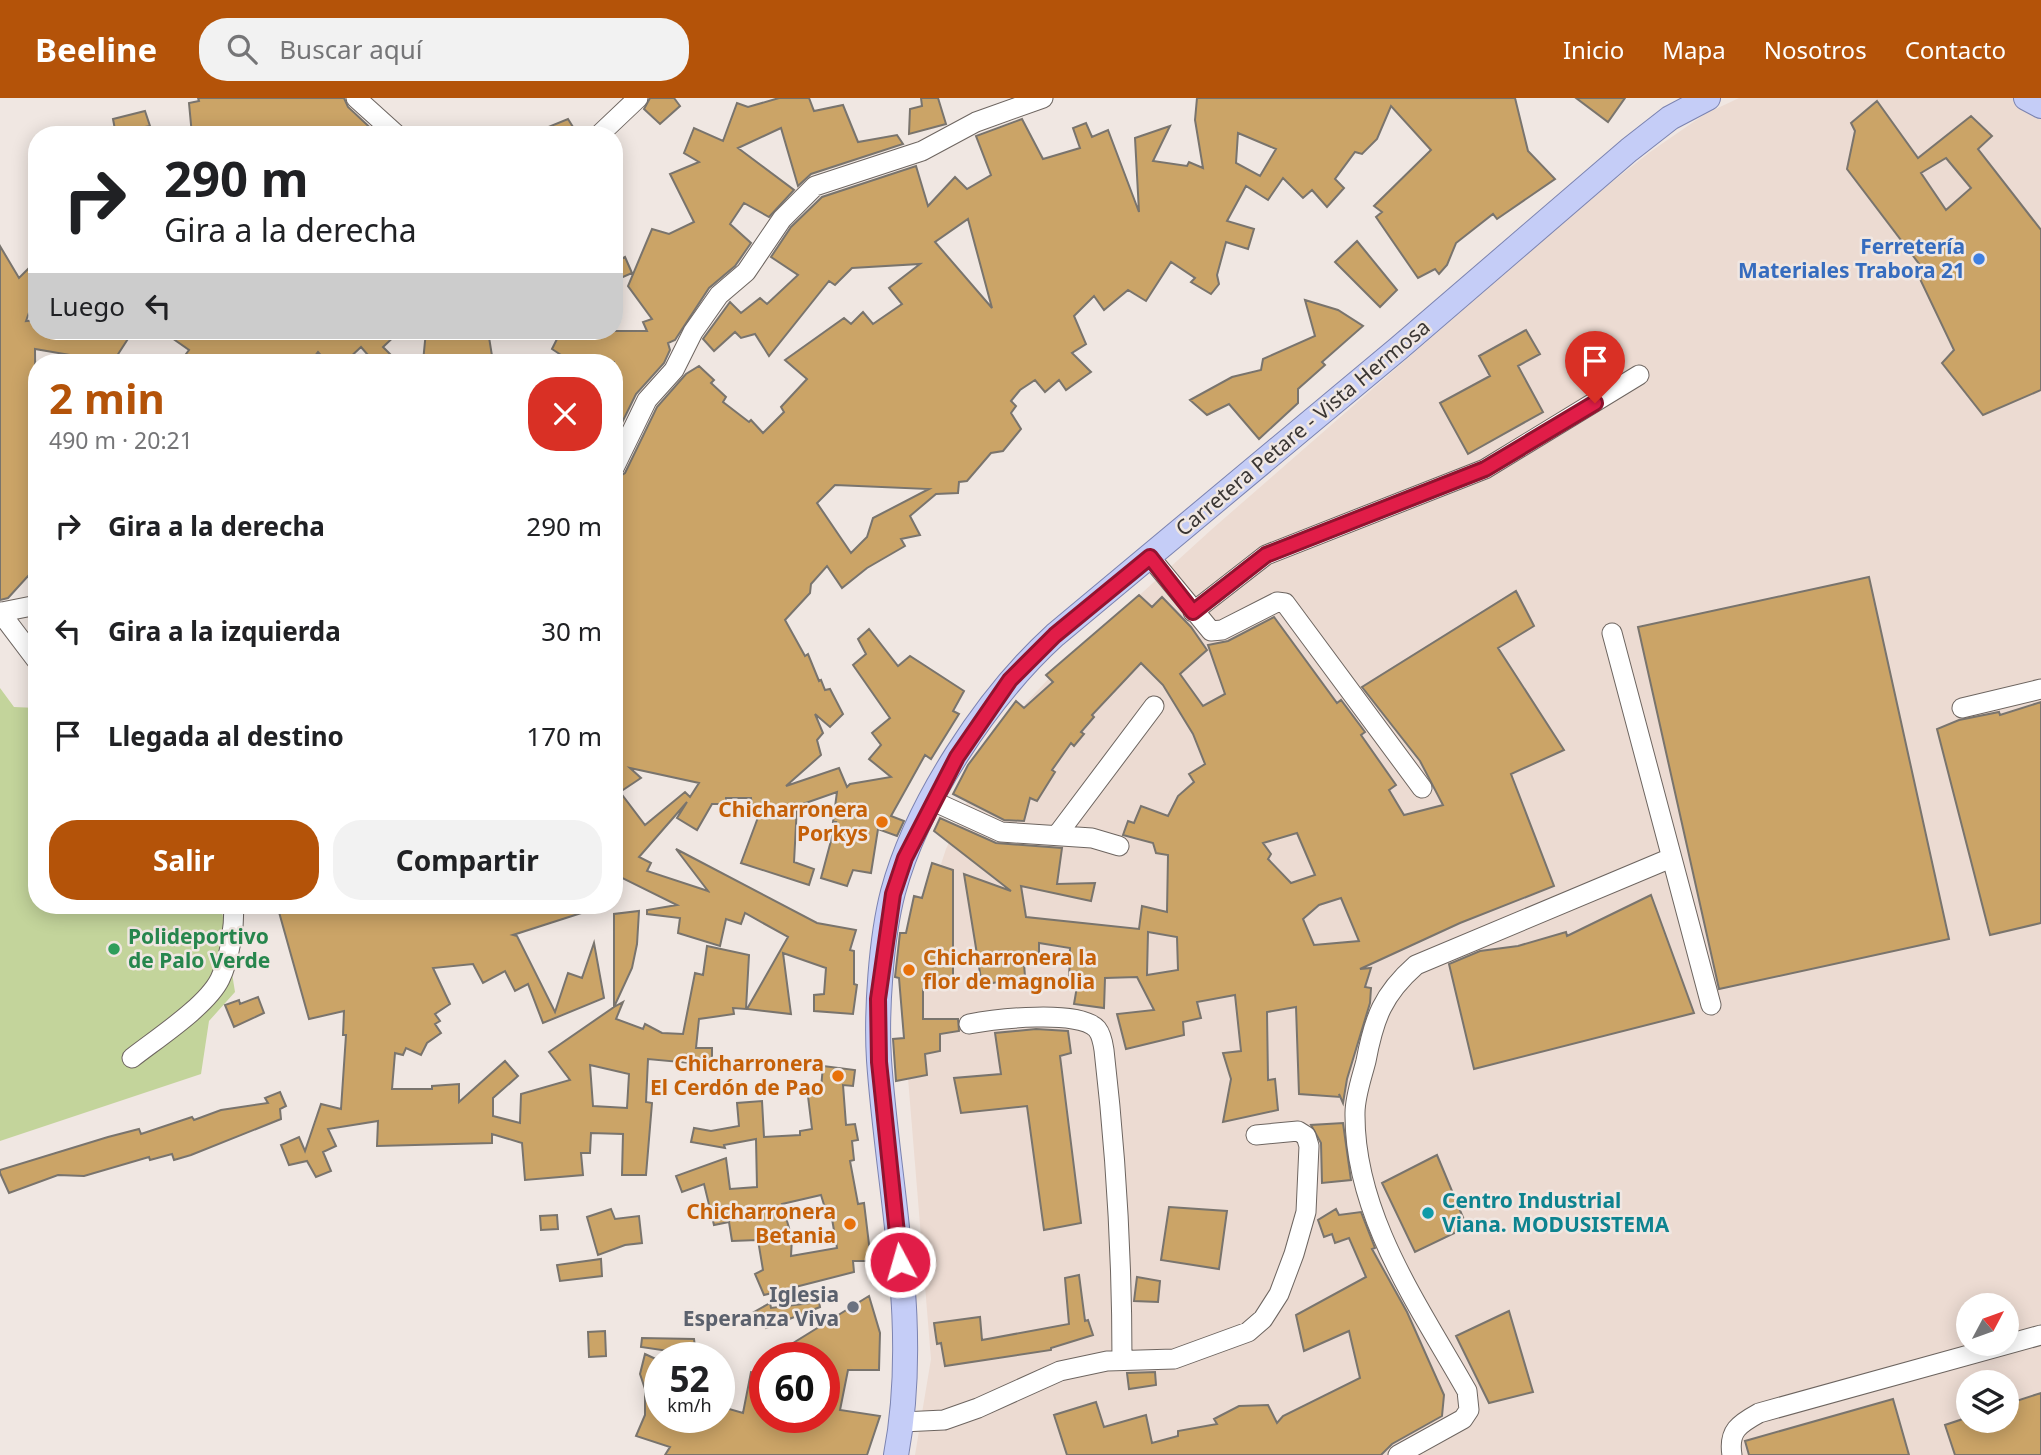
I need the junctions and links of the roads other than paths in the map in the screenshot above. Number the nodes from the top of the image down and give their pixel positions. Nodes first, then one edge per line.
1 (356, 98) edge
2 (638, 98) edge
3 (1043, 98) edge
4 (1708, 98) edge
5 (2026, 98) edge
6 (2041, 106) edge
7 (1671, 108) edge
8 (387, 126) edge
9 (608, 126) edge
10 (1639, 376) dead end
11 (623, 449) edge
12 (1150, 557) junction
13 (28, 607) edge
14 (1, 612) edge
15 (1193, 612) junction
16 (1612, 633) dead end
17 (28, 649) edge
18 (2041, 689) edge
19 (1154, 706) dead end
20 (1962, 708) dead end
21 (1422, 788) dead end
22 (933, 801) junction
23 (1057, 835) junction
24 (1119, 846) dead end
25 (1671, 858) junction
26 (233, 914) edge
27 (1711, 1006) dead end
28 (969, 1024) dead end
29 (132, 1058) dead end
30 (1256, 1135) dead end
31 (2041, 1335) edge
32 (1122, 1360) junction
33 (902, 1422) junction
34 (896, 1455) edge
35 (1398, 1455) edge
36 (1732, 1455) edge

1 - 8 street
2 - 9 street
3 - 11 street
4 - 7 main road, Carretera Petare - Vista Hermosa
5 - 6 main road
7 - 12 main road, Carretera Petare - Vista Hermosa
10 - 15 street
12 - 15 street
12 - 22 main road, Carretera Petare - Vista Hermosa
13 - 14 street
14 - 17 street
15 - 21 street
16 - 25 street
18 - 20 street
19 - 23 street
22 - 23 street
22 - 33 main road, Carretera Petare - Vista Hermosa
23 - 24 street
25 - 27 street
25 - 35 street
26 - 29 street
28 - 32 street
30 - 32 street
31 - 36 street
32 - 33 street
33 - 34 main road, Carretera Petare - Vista Hermosa

